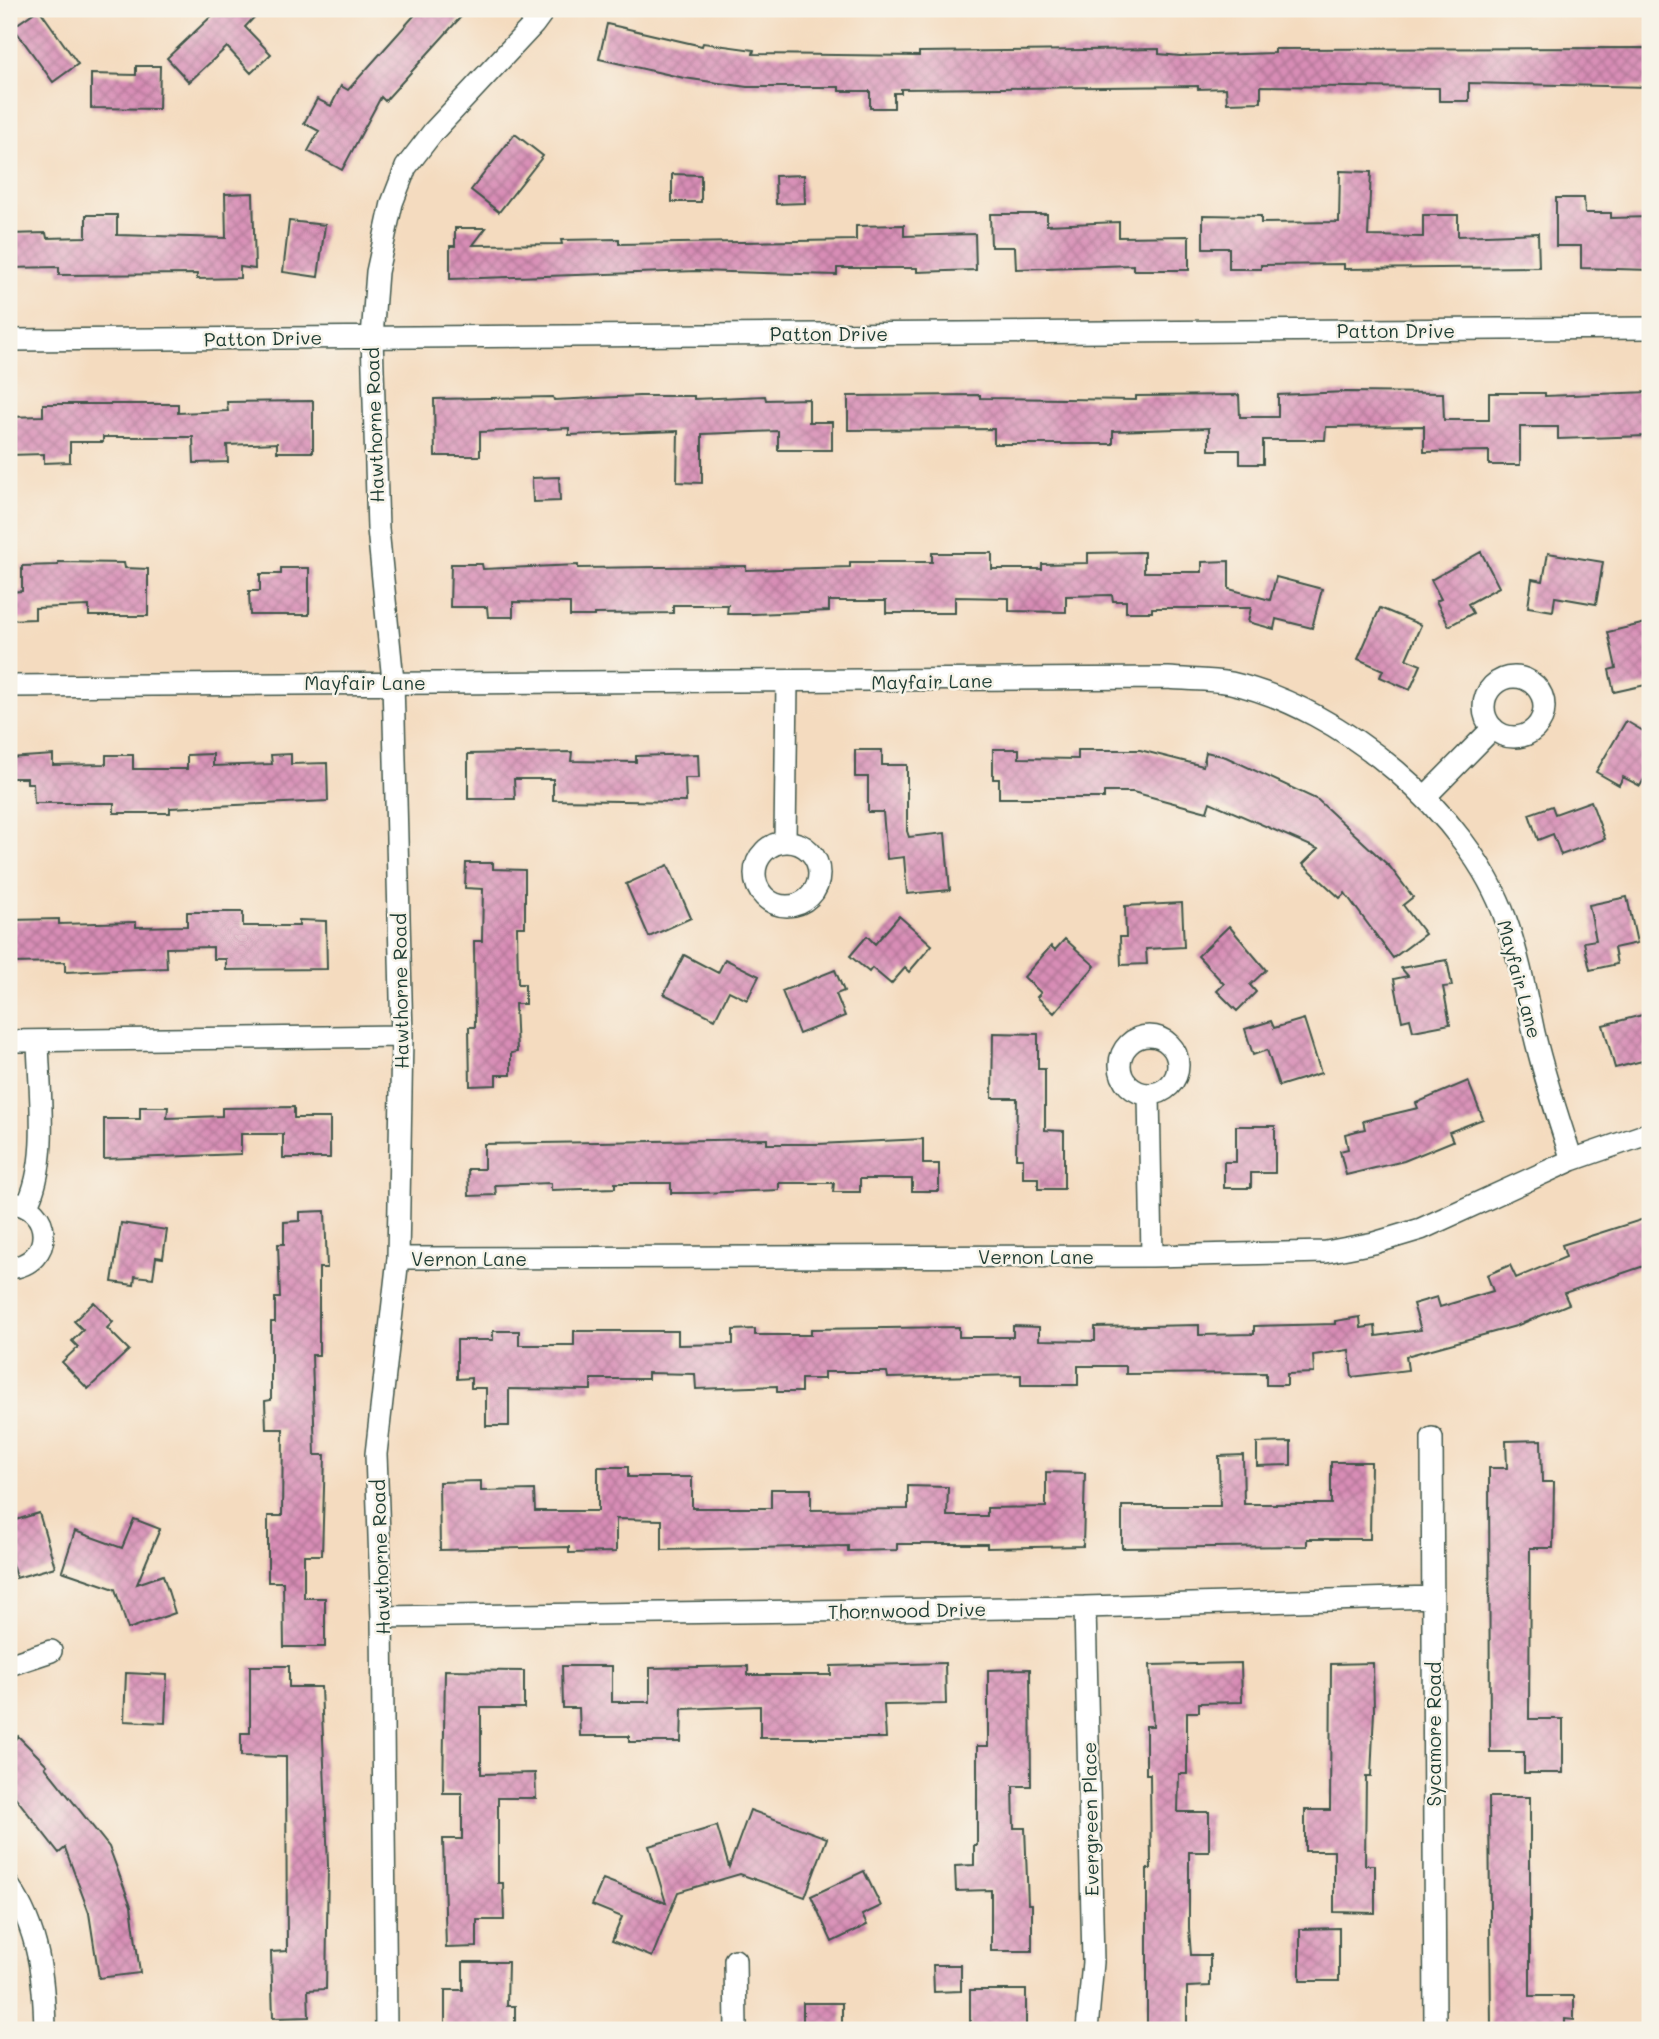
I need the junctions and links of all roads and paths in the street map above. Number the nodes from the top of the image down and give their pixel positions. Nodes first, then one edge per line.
1 (545, 9) edge
2 (1650, 328) edge
3 (372, 337) junction
4 (9, 340) edge
5 (393, 681) junction
6 (788, 682) junction
7 (9, 687) edge
8 (1493, 728) dead end
9 (1425, 797) junction
10 (785, 841) dead end
11 (402, 1036) junction
12 (9, 1041) edge
13 (38, 1041) junction
14 (1149, 1095) dead end
15 (1650, 1133) edge
16 (1572, 1160) junction
17 (17, 1205) edge
18 (1152, 1256) junction
19 (398, 1258) junction
20 (9, 1268) edge
21 (1432, 1438) dead end
22 (1432, 1597) junction
23 (1085, 1607) junction
24 (382, 1617) junction
25 (51, 1651) dead end
26 (9, 1665) edge
27 (9, 1886) edge
28 (735, 1960) dead end
29 (45, 2030) edge
30 (386, 2030) edge
31 (736, 2030) edge
32 (1087, 2030) edge
33 (1435, 2030) edge

1 - 3 street, Hawthorne Road
2 - 3 street, Patton Drive
3 - 4 street, Patton Drive
3 - 5 street, Hawthorne Road
5 - 6 street, Mayfair Lane
5 - 7 street, Mayfair Lane
5 - 11 street, Hawthorne Road
6 - 9 street, Mayfair Lane
6 - 10 street
8 - 9 street
9 - 16 street, Mayfair Lane
11 - 13 street
11 - 19 street, Hawthorne Road
12 - 13 street
13 - 17 street
14 - 18 street
15 - 16 street, Vernon Lane
16 - 18 street, Vernon Lane
17 - 20 street
18 - 19 street, Vernon Lane
19 - 24 street, Hawthorne Road
21 - 22 street, Sycamore Road
22 - 23 street, Thornwood Drive
22 - 33 street, Sycamore Road
23 - 24 street, Thornwood Drive
23 - 32 street, Evergreen Place
24 - 30 street, Hawthorne Road
25 - 26 street
27 - 29 street
28 - 31 street

